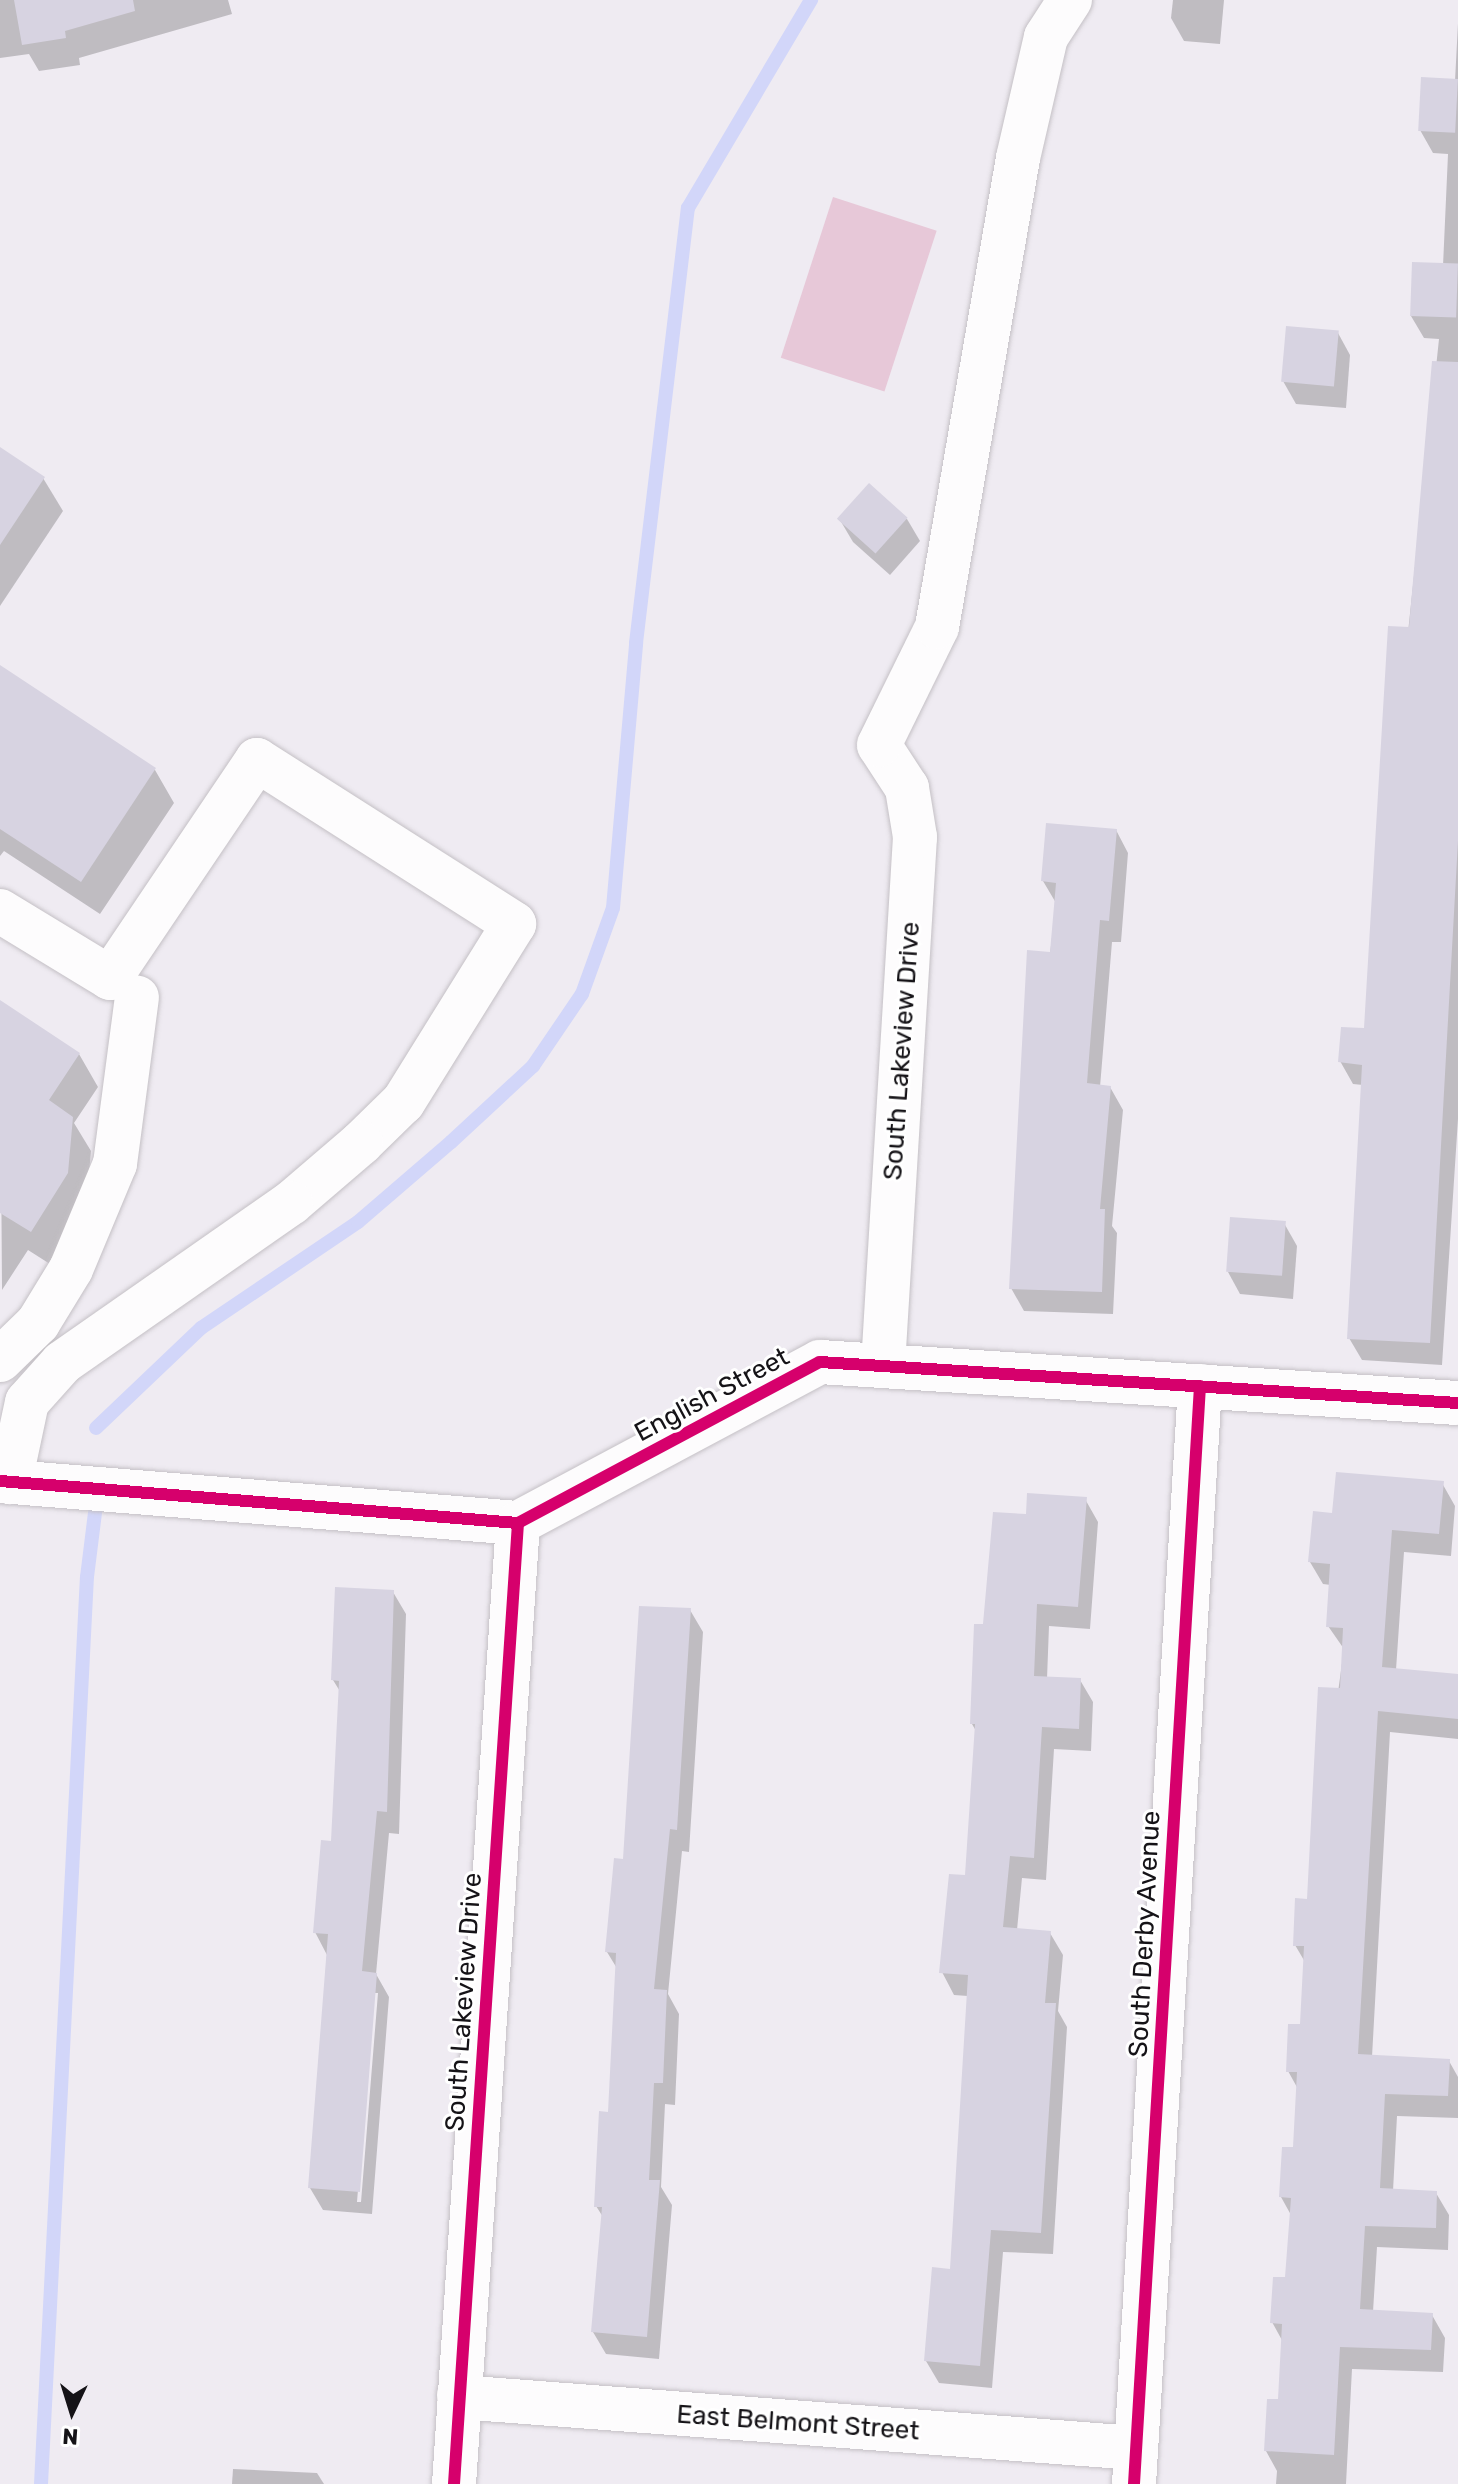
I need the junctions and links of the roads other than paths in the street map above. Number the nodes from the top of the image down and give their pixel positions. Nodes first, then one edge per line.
1 (1070, 0) edge
2 (0, 911) edge
3 (137, 997) dead end
4 (0, 1360) edge
5 (883, 1366) junction
6 (1200, 1386) junction
7 (1458, 1403) edge
8 (5, 1481) edge
9 (518, 1523) junction
10 (459, 2397) junction
11 (1135, 2466) edge
12 (454, 2484) edge

1 - 5 street, South Lakeview Drive
2 - 8 street
3 - 4 street
5 - 6 street, English Street
5 - 9 street, English Street
6 - 7 street, English Street
6 - 11 street, South Derby Avenue
8 - 9 street
9 - 10 street, South Lakeview Drive
10 - 11 street, East Belmont Street
10 - 12 street, South Lakeview Drive

